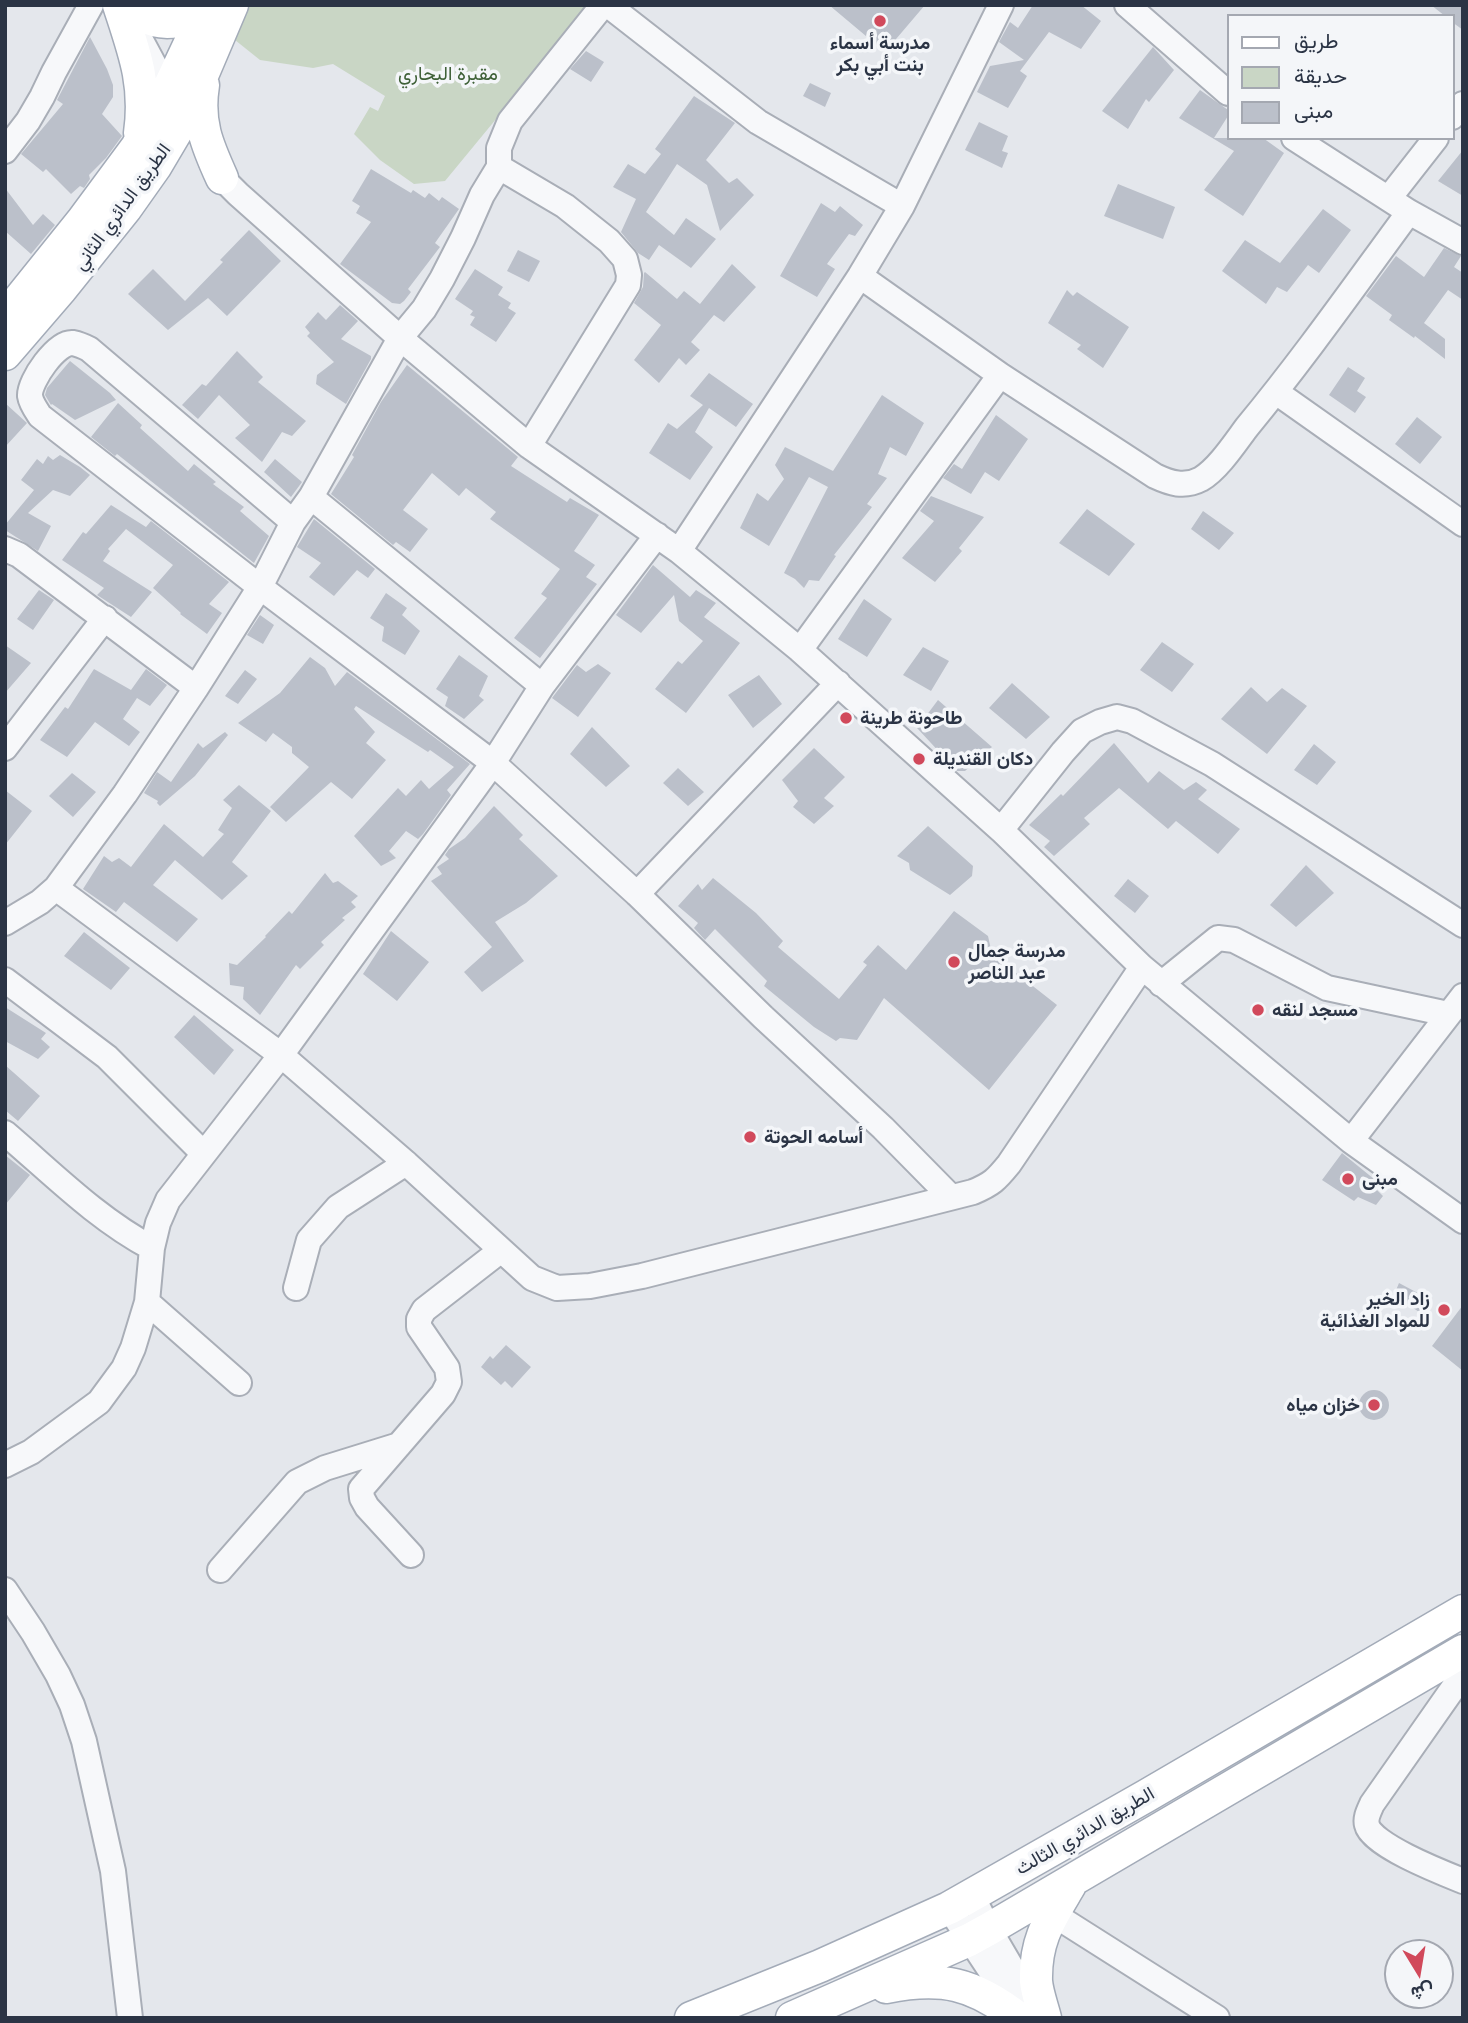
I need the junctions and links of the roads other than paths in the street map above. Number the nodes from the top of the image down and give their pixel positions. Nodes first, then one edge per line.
1 (91, 5) edge
2 (121, 5) edge
3 (206, 5) edge
4 (232, 5) edge
5 (603, 5) edge
6 (608, 5) edge
7 (1001, 5) edge
8 (1127, 5) edge
9 (208, 59) junction
10 (1226, 91) edge
11 (176, 105) junction
12 (1297, 140) edge
13 (1435, 140) edge
14 (5, 151) edge
15 (146, 157) junction
16 (499, 167) junction
17 (222, 178) junction
18 (1399, 205) junction
19 (902, 206) junction
20 (1463, 242) edge
21 (859, 276) junction
22 (5, 317) edge
23 (400, 338) junction
24 (5, 354) edge
25 (1000, 375) junction
26 (1276, 392) junction
27 (529, 446) junction
28 (312, 497) junction
29 (293, 522) junction
30 (1463, 524) edge
31 (657, 535) junction
32 (5, 549) edge
33 (678, 551) junction
34 (260, 587) junction
35 (105, 618) junction
36 (800, 650) junction
37 (838, 683) junction
38 (542, 686) junction
39 (196, 688) junction
40 (5, 748) edge
41 (493, 763) junction
42 (1001, 830) junction
43 (56, 888) junction
44 (637, 894) junction
45 (5, 923) edge
46 (1463, 925) edge
47 (1142, 967) junction
48 (5, 980) edge
49 (1161, 984) junction
50 (1456, 1005) edge
51 (281, 1055) junction
52 (5, 1133) edge
53 (1351, 1141) junction
54 (203, 1153) junction
55 (406, 1163) junction
56 (951, 1197) junction
57 (1463, 1221) edge
58 (152, 1248) junction
59 (500, 1251) junction
60 (296, 1288) dead end
61 (147, 1302) junction
62 (239, 1383) dead end
63 (399, 1445) junction
64 (5, 1465) edge
65 (411, 1555) dead end
66 (220, 1570) dead end
67 (5, 1590) edge
68 (1463, 1611) edge
69 (1457, 1668) edge
70 (1463, 1881) edge
71 (1072, 1882) junction
72 (960, 1902) junction
73 (1053, 1914) junction
74 (979, 1935) junction
75 (847, 1995) junction
76 (130, 2018) edge
77 (691, 2018) edge
78 (792, 2018) edge
79 (1020, 2018) edge
80 (1043, 2018) edge
81 (1217, 2018) edge

1 - 14 street
2 - 3 main road
2 - 11 street
2 - 15 main road
3 - 11 main road, الطريق الدائري الثاني
4 - 9 main road, الطريق الدائري الثاني
5 - 16 street
6 - 19 street
7 - 19 street
8 - 10 street
9 - 11 main road, الطريق الدائري الثاني
9 - 17 main road
11 - 15 main road, الطريق الدائري الثاني
11 - 17 street
12 - 18 street
13 - 18 street
15 - 17 main road
15 - 22 main road, الطريق الدائري الثاني
15 - 24 main road, الطريق الدائري الثاني
16 - 23 street
16 - 27 street
17 - 23 street
18 - 20 street
18 - 26 street
19 - 21 street
21 - 25 street
21 - 33 street
23 - 27 street
23 - 28 street
25 - 26 street
25 - 36 street
26 - 30 street
27 - 31 street
28 - 29 street
28 - 38 street
29 - 34 street
29 - 34 street
31 - 33 street
31 - 38 street
32 - 35 street
33 - 36 street
34 - 39 street
34 - 41 street
35 - 39 street
35 - 40 street
36 - 37 street
37 - 42 street
37 - 44 street
38 - 41 street
39 - 43 street
41 - 44 street
41 - 51 street
42 - 46 street
42 - 47 street
43 - 45 street
43 - 51 street
44 - 56 street
47 - 49 street
47 - 56 street
48 - 54 street
49 - 50 street
49 - 53 street
50 - 53 street
51 - 54 street
51 - 55 street
52 - 58 street
53 - 57 street
54 - 58 street
55 - 59 street
55 - 60 street
56 - 59 street
58 - 61 street
59 - 63 street
61 - 62 street
61 - 64 street
63 - 65 street
63 - 66 street
67 - 76 street
68 - 72 main road, الطريق الدائري الثالث
69 - 70 street
69 - 71 main road, الطريق الدائري الثالث
71 - 73 main road
71 - 74 main road, الطريق الدائري الثالث
72 - 74 street
72 - 77 main road, الطريق الدائري الثالث
73 - 80 main road
73 - 81 street
74 - 75 main road, الطريق الدائري الثالث
74 - 79 street
74 - 80 street
75 - 78 main road, الطريق الدائري الثالث
75 - 79 main road

